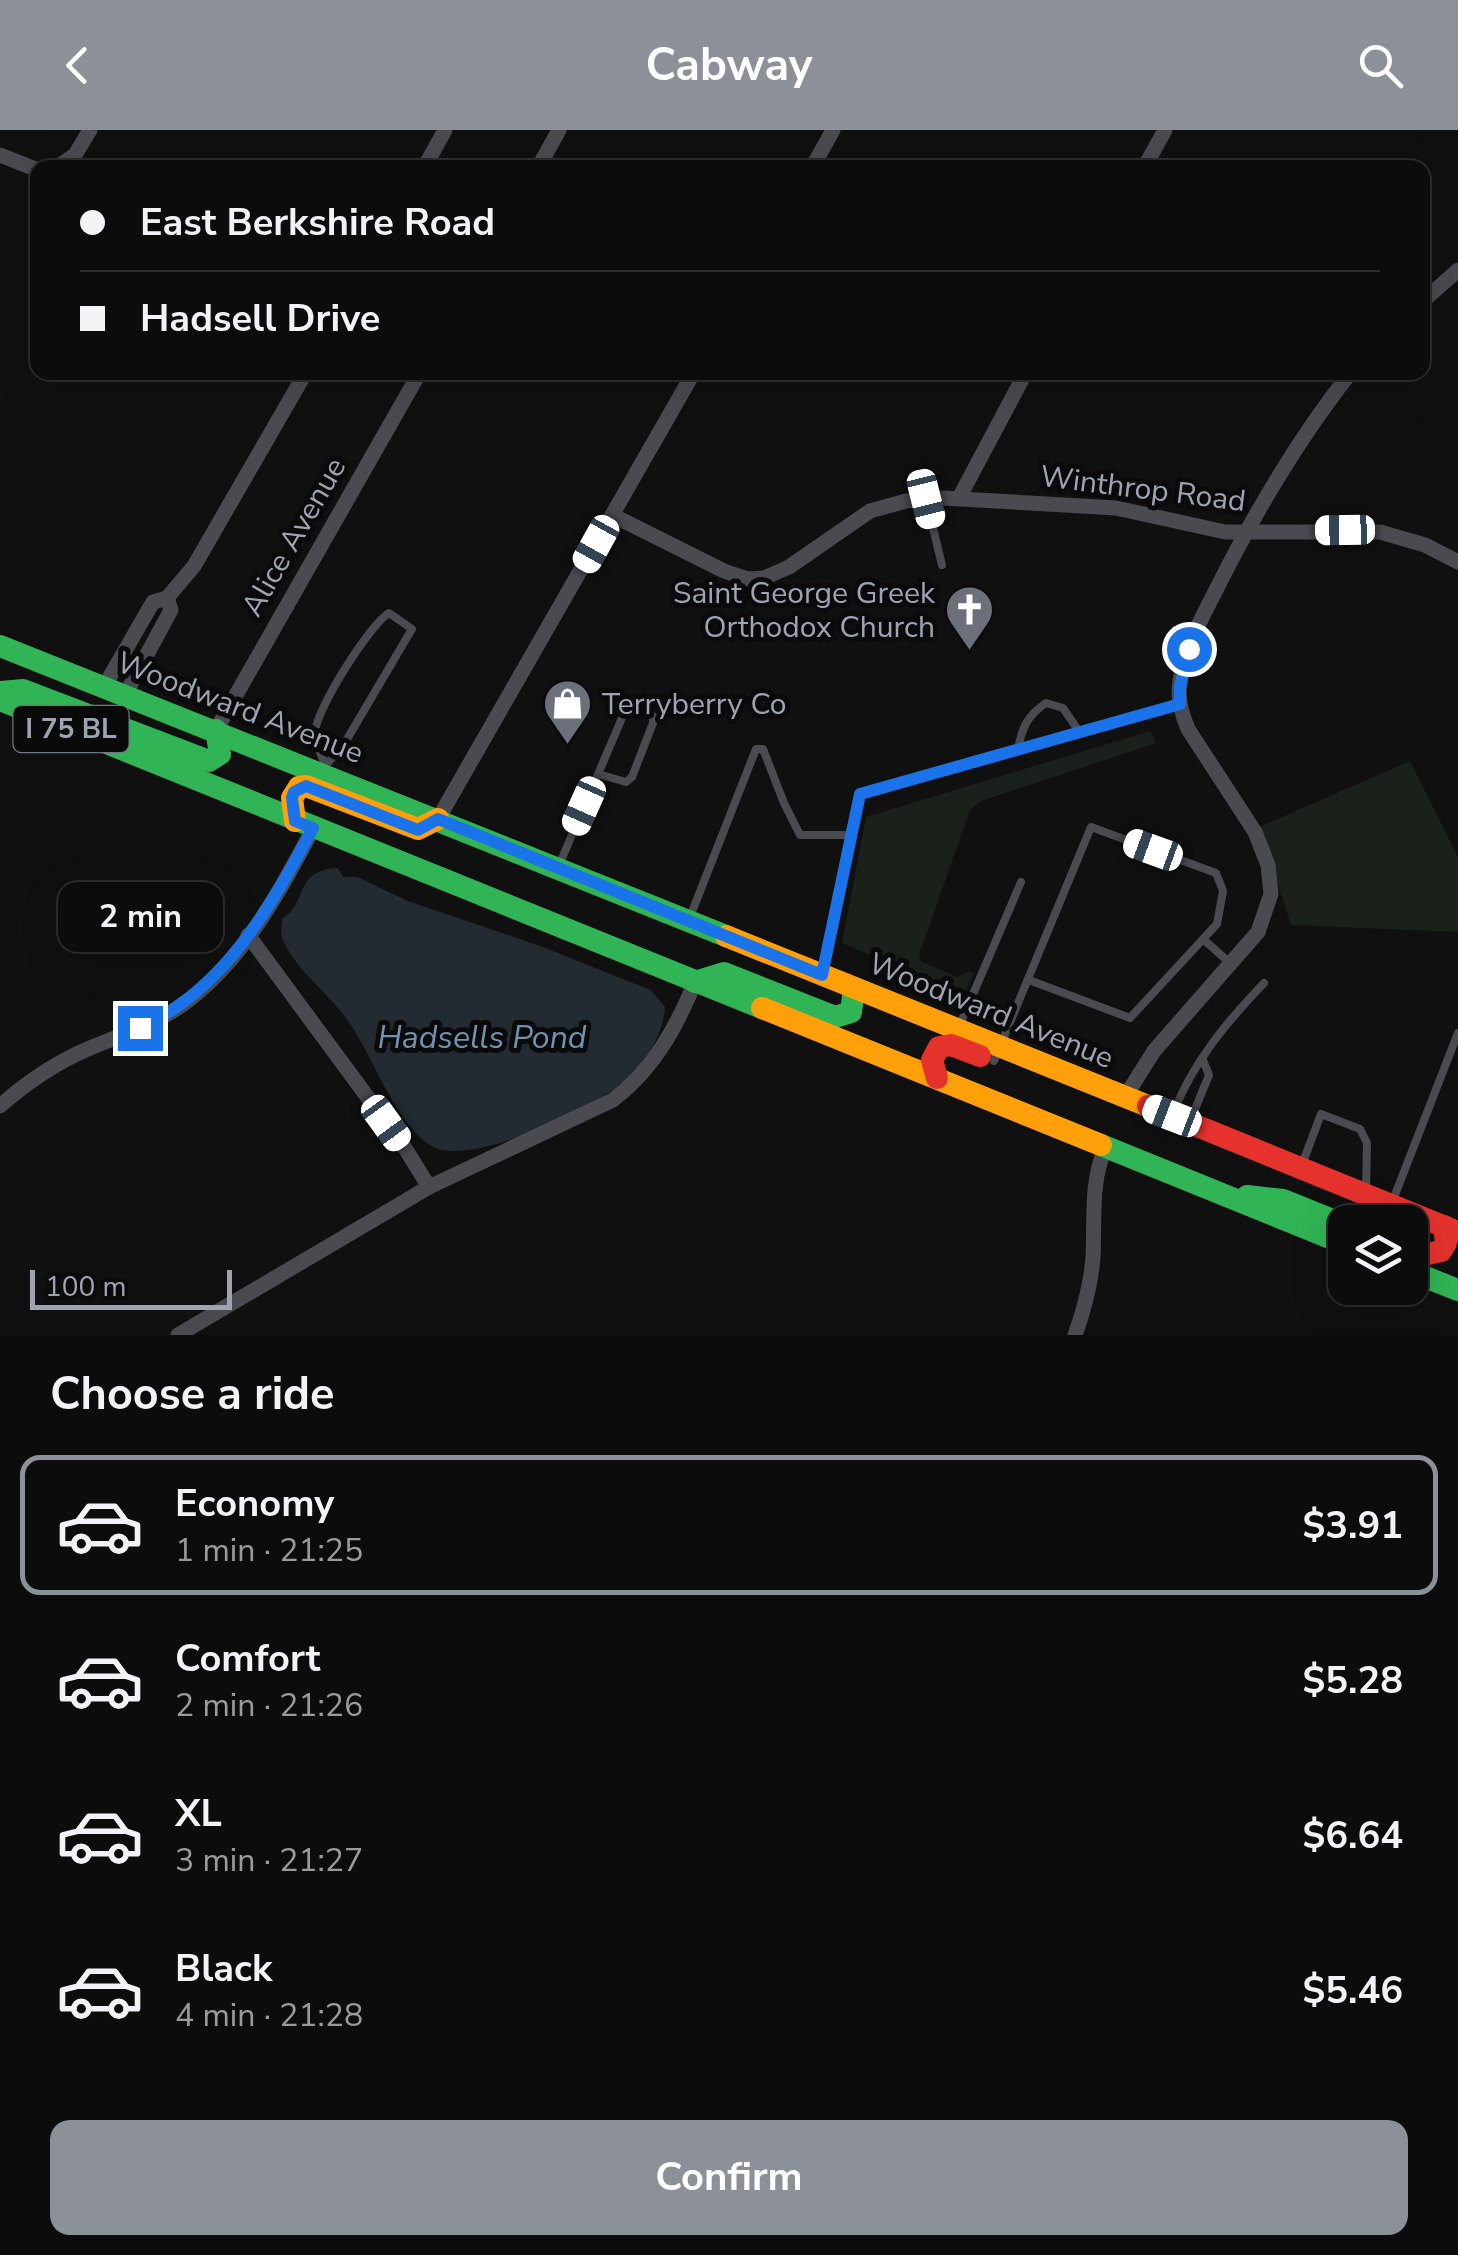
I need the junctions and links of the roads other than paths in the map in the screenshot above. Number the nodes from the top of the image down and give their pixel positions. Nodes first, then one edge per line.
1 (90, 130) edge
2 (445, 130) edge
3 (559, 130) edge
4 (833, 130) edge
5 (1165, 130) edge
6 (0, 155) edge
7 (67, 160) edge
8 (428, 160) edge
9 (542, 160) edge
10 (816, 160) edge
11 (1148, 160) edge
12 (30, 167) edge
13 (1458, 270) edge
14 (1430, 295) edge
15 (301, 380) edge
16 (415, 380) edge
17 (689, 380) edge
18 (1022, 380) edge
19 (1345, 380) edge
20 (959, 498) junction
21 (926, 499) junction
22 (612, 515) junction
23 (1246, 530) junction
24 (1458, 562) edge
25 (942, 565) dead end
26 (0, 646) edge
27 (0, 664) edge
28 (115, 691) junction
29 (0, 692) edge
30 (0, 700) edge
31 (1180, 704) junction
32 (216, 730) junction
33 (1078, 730) junction
34 (1018, 748) junction
35 (598, 774) junction
36 (321, 775) junction
37 (438, 819) junction
38 (304, 825) junction
39 (849, 835) junction
40 (558, 868) junction
41 (1021, 882) dead end
42 (688, 921) junction
43 (248, 936) junction
44 (1204, 939) junction
45 (1231, 964) junction
46 (822, 975) junction
47 (1029, 980) junction
48 (695, 982) junction
49 (1264, 983) dead end
50 (854, 988) junction
51 (1458, 1034) edge
52 (955, 1037) junction
53 (997, 1054) junction
54 (1203, 1060) junction
55 (1448, 1060) junction
56 (1458, 1064) edge
57 (938, 1078) junction
58 (1125, 1097) junction
59 (0, 1106) edge
60 (1180, 1119) junction
61 (1106, 1146) junction
62 (1302, 1168) junction
63 (429, 1187) junction
64 (1222, 1194) junction
65 (1366, 1194) junction
66 (1391, 1204) junction
67 (1328, 1218) edge
68 (1451, 1229) edge
69 (1328, 1237) edge
70 (1428, 1254) edge
71 (1428, 1278) edge
72 (1458, 1290) edge
73 (178, 1335) edge
74 (1075, 1335) edge

1 - 7 street
2 - 8 street
3 - 9 street
4 - 10 street
5 - 11 street
6 - 12 street
13 - 14 street
15 - 28 street
16 - 32 street, Alice Avenue
17 - 22 street
18 - 20 street
19 - 23 street
20 - 21 street, Winthrop Road
20 - 23 street, Winthrop Road
21 - 22 street, Winthrop Road
21 - 25 lane
22 - 37 street
23 - 24 street, Winthrop Road
23 - 31 street
26 - 28 main road, Woodward Avenue / I 75 BL
27 - 28 main road
28 - 32 main road, Woodward Avenue / I 75 BL
29 - 32 main road
30 - 38 main road, I 75 BL
31 - 33 lane
31 - 45 street
32 - 36 main road, Woodward Avenue / I 75 BL
33 - 34 lane
33 - 34 lane
34 - 39 lane
35 - 35 lane
35 - 40 lane
36 - 36 lane
36 - 37 main road, Woodward Avenue
36 - 38 main road
37 - 40 main road, Woodward Avenue
38 - 43 street
38 - 48 main road, I 75 BL
39 - 42 lane
39 - 46 lane
40 - 42 main road, Woodward Avenue
41 - 52 lane
42 - 46 main road, Woodward Avenue
43 - 59 street
43 - 63 street
44 - 45 lane
44 - 47 lane
44 - 47 lane
45 - 58 street
46 - 50 main road, Woodward Avenue
47 - 53 lane
48 - 50 main road
48 - 57 main road, I 75 BL
48 - 63 street
49 - 54 lane
50 - 52 main road, Woodward Avenue
51 - 55 lane
52 - 53 main road, Woodward Avenue
52 - 57 main road
53 - 58 main road, Woodward Avenue
54 - 60 lane
54 - 60 lane
55 - 56 lane
55 - 66 lane
57 - 61 main road, I 75 BL
58 - 60 main road, Woodward Avenue
60 - 62 main road, Woodward Avenue
61 - 64 main road, I 75 BL
61 - 74 street
62 - 65 main road, Woodward Avenue
62 - 65 lane
63 - 73 street
64 - 67 main road
64 - 69 main road, I 75 BL
65 - 66 main road, Woodward Avenue
66 - 68 main road, Woodward Avenue
68 - 70 main road
71 - 72 main road

